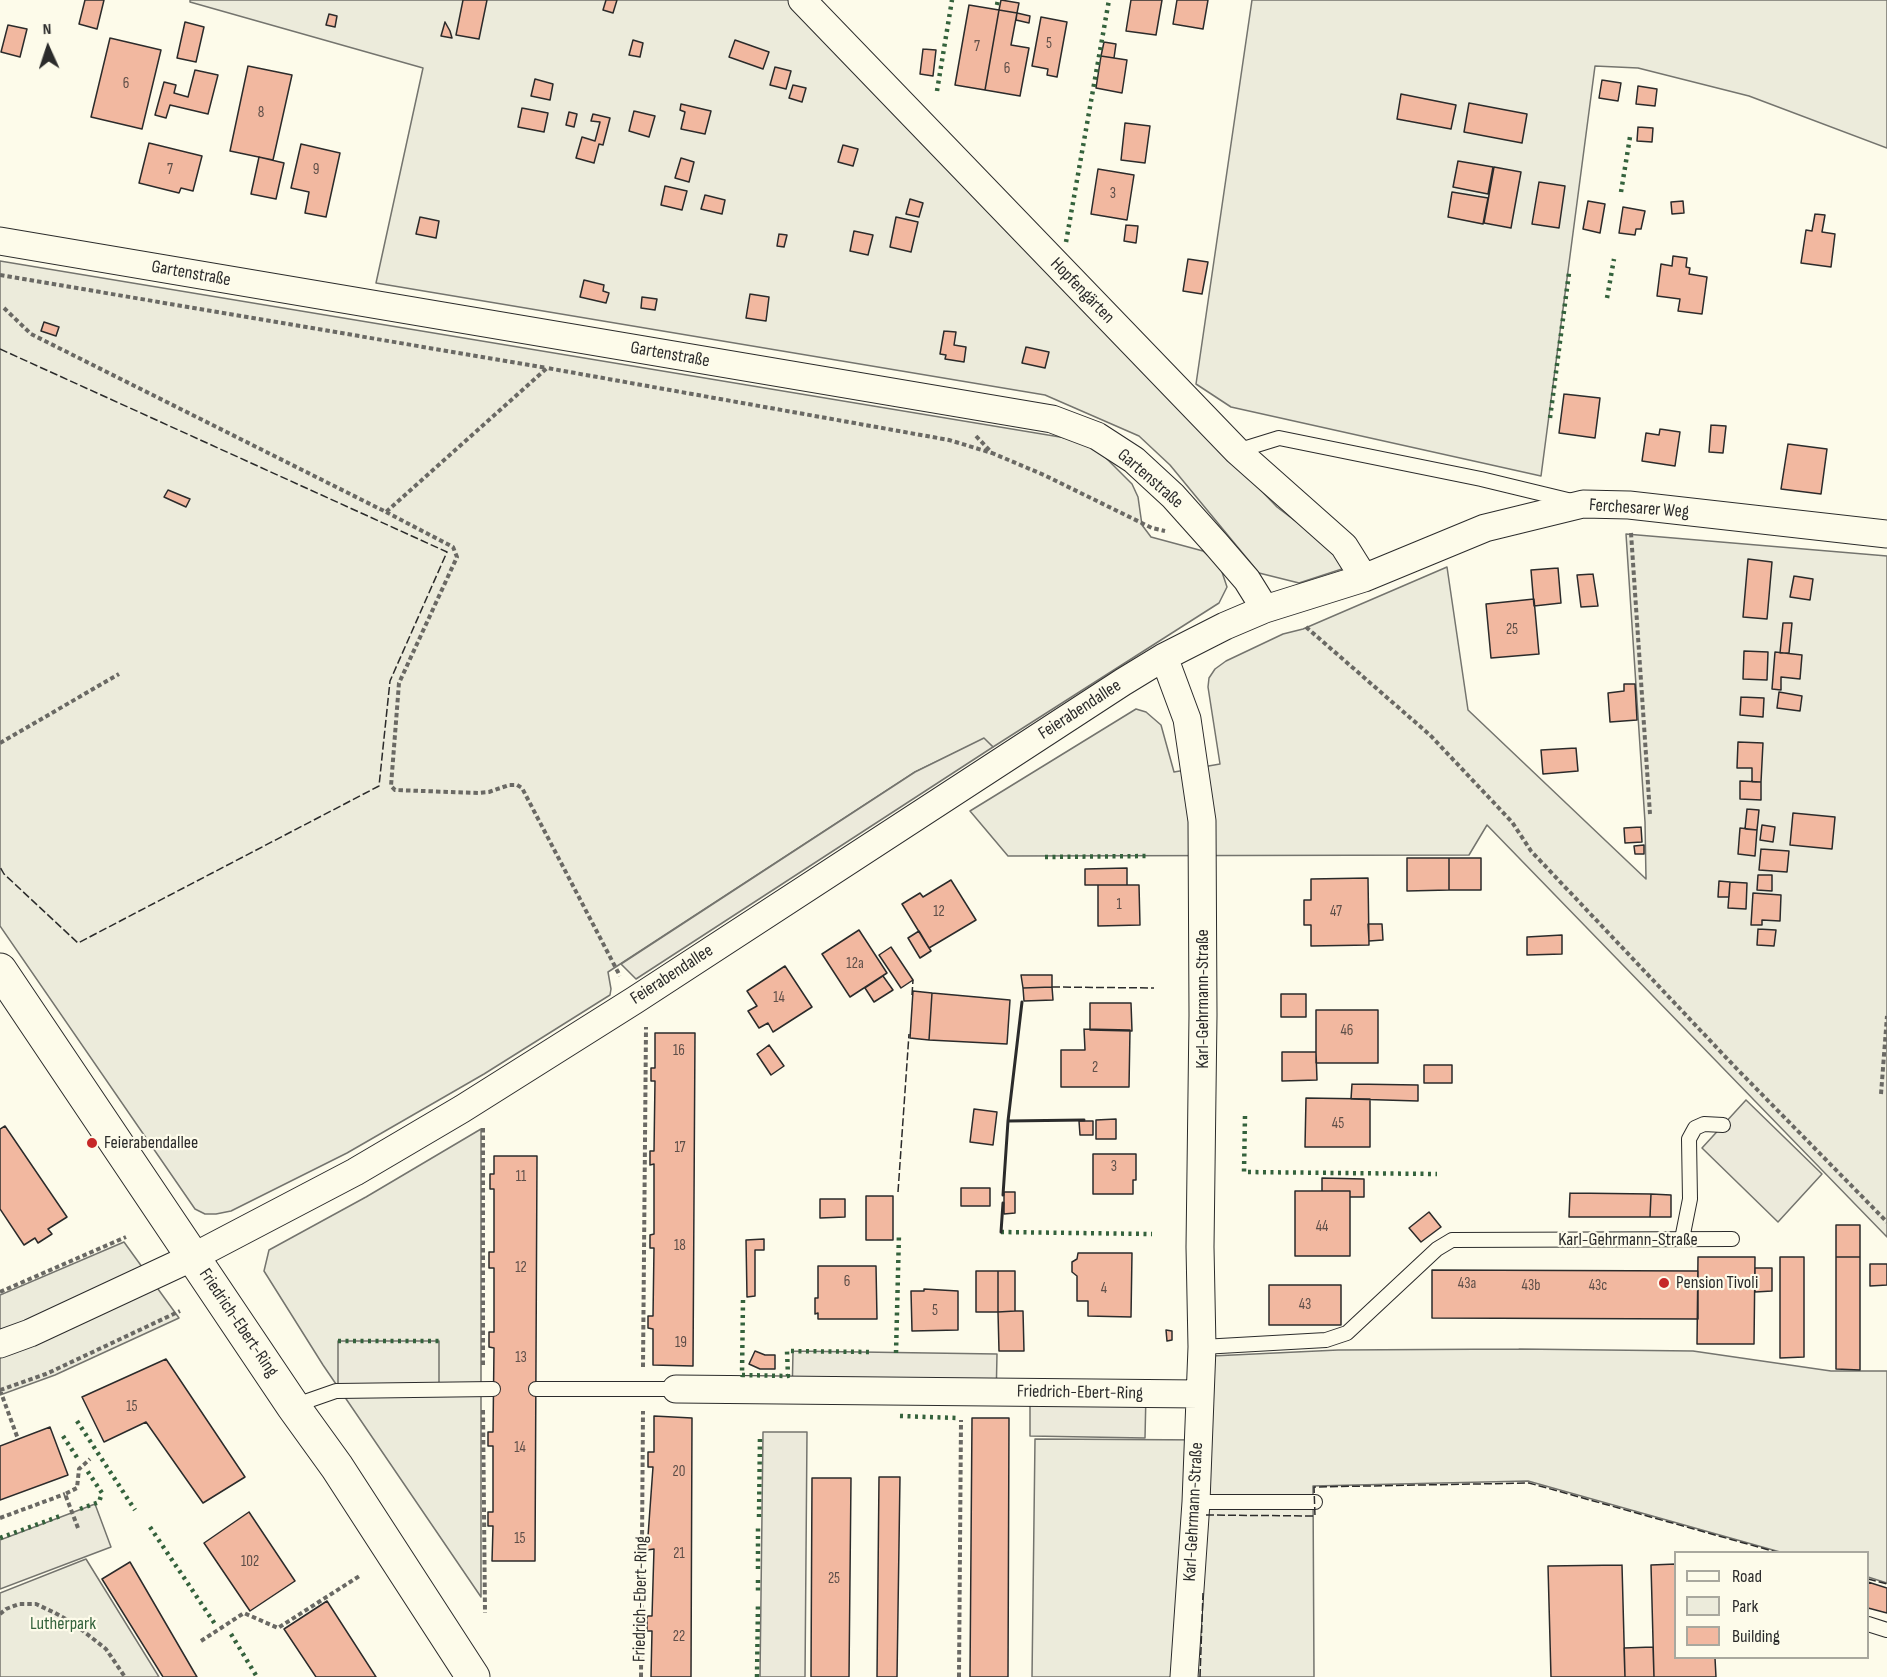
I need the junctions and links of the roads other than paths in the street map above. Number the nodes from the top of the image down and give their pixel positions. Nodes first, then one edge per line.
1 (802, 0) edge
2 (0, 241) edge
3 (1238, 451) junction
4 (1583, 504) junction
5 (1887, 534) edge
6 (1364, 578) junction
7 (1333, 589) joint
8 (1265, 609) junction
9 (1164, 657) junction
10 (0, 970) edge
11 (1723, 1125) dead end
12 (1682, 1239) junction
13 (1732, 1239) dead end
14 (194, 1257) junction
15 (0, 1344) edge
16 (1202, 1347) junction
17 (493, 1389) dead end
18 (536, 1389) dead end
19 (676, 1389) joint
20 (1199, 1394) junction
21 (293, 1406) junction
22 (1196, 1502) junction
23 (1315, 1502) dead end
24 (1869, 1624) edge
25 (1887, 1629) edge
26 (473, 1677) edge
27 (1184, 1677) edge

1 - 3 street, Hopfengärten
2 - 8 street, Gartenstraße
3 - 4 lane
3 - 6 street, Hopfengärten
4 - 5 street, Ferchesarer Weg
4 - 6 street, Ferchesarer Weg
6 - 7 street, Ferchesarer Weg
7 - 8 street, Feierabendallee
8 - 9 street, Feierabendallee
9 - 14 street, Feierabendallee
9 - 16 street, Karl-Gehrmann-Straße
10 - 14 main road, Friedrich-Ebert-Ring
11 - 12 lane
12 - 13 lane, Karl-Gehrmann-Straße
12 - 16 lane, Karl-Gehrmann-Straße
14 - 15 street, Feierabendallee
14 - 21 main road, Friedrich-Ebert-Ring
16 - 20 street, Karl-Gehrmann-Straße
17 - 21 lane
18 - 19 lane
19 - 20 street, Friedrich-Ebert-Ring
20 - 22 street, Karl-Gehrmann-Straße
21 - 26 main road, Friedrich-Ebert-Ring
22 - 23 lane
22 - 27 street, Karl-Gehrmann-Straße
24 - 25 lane

